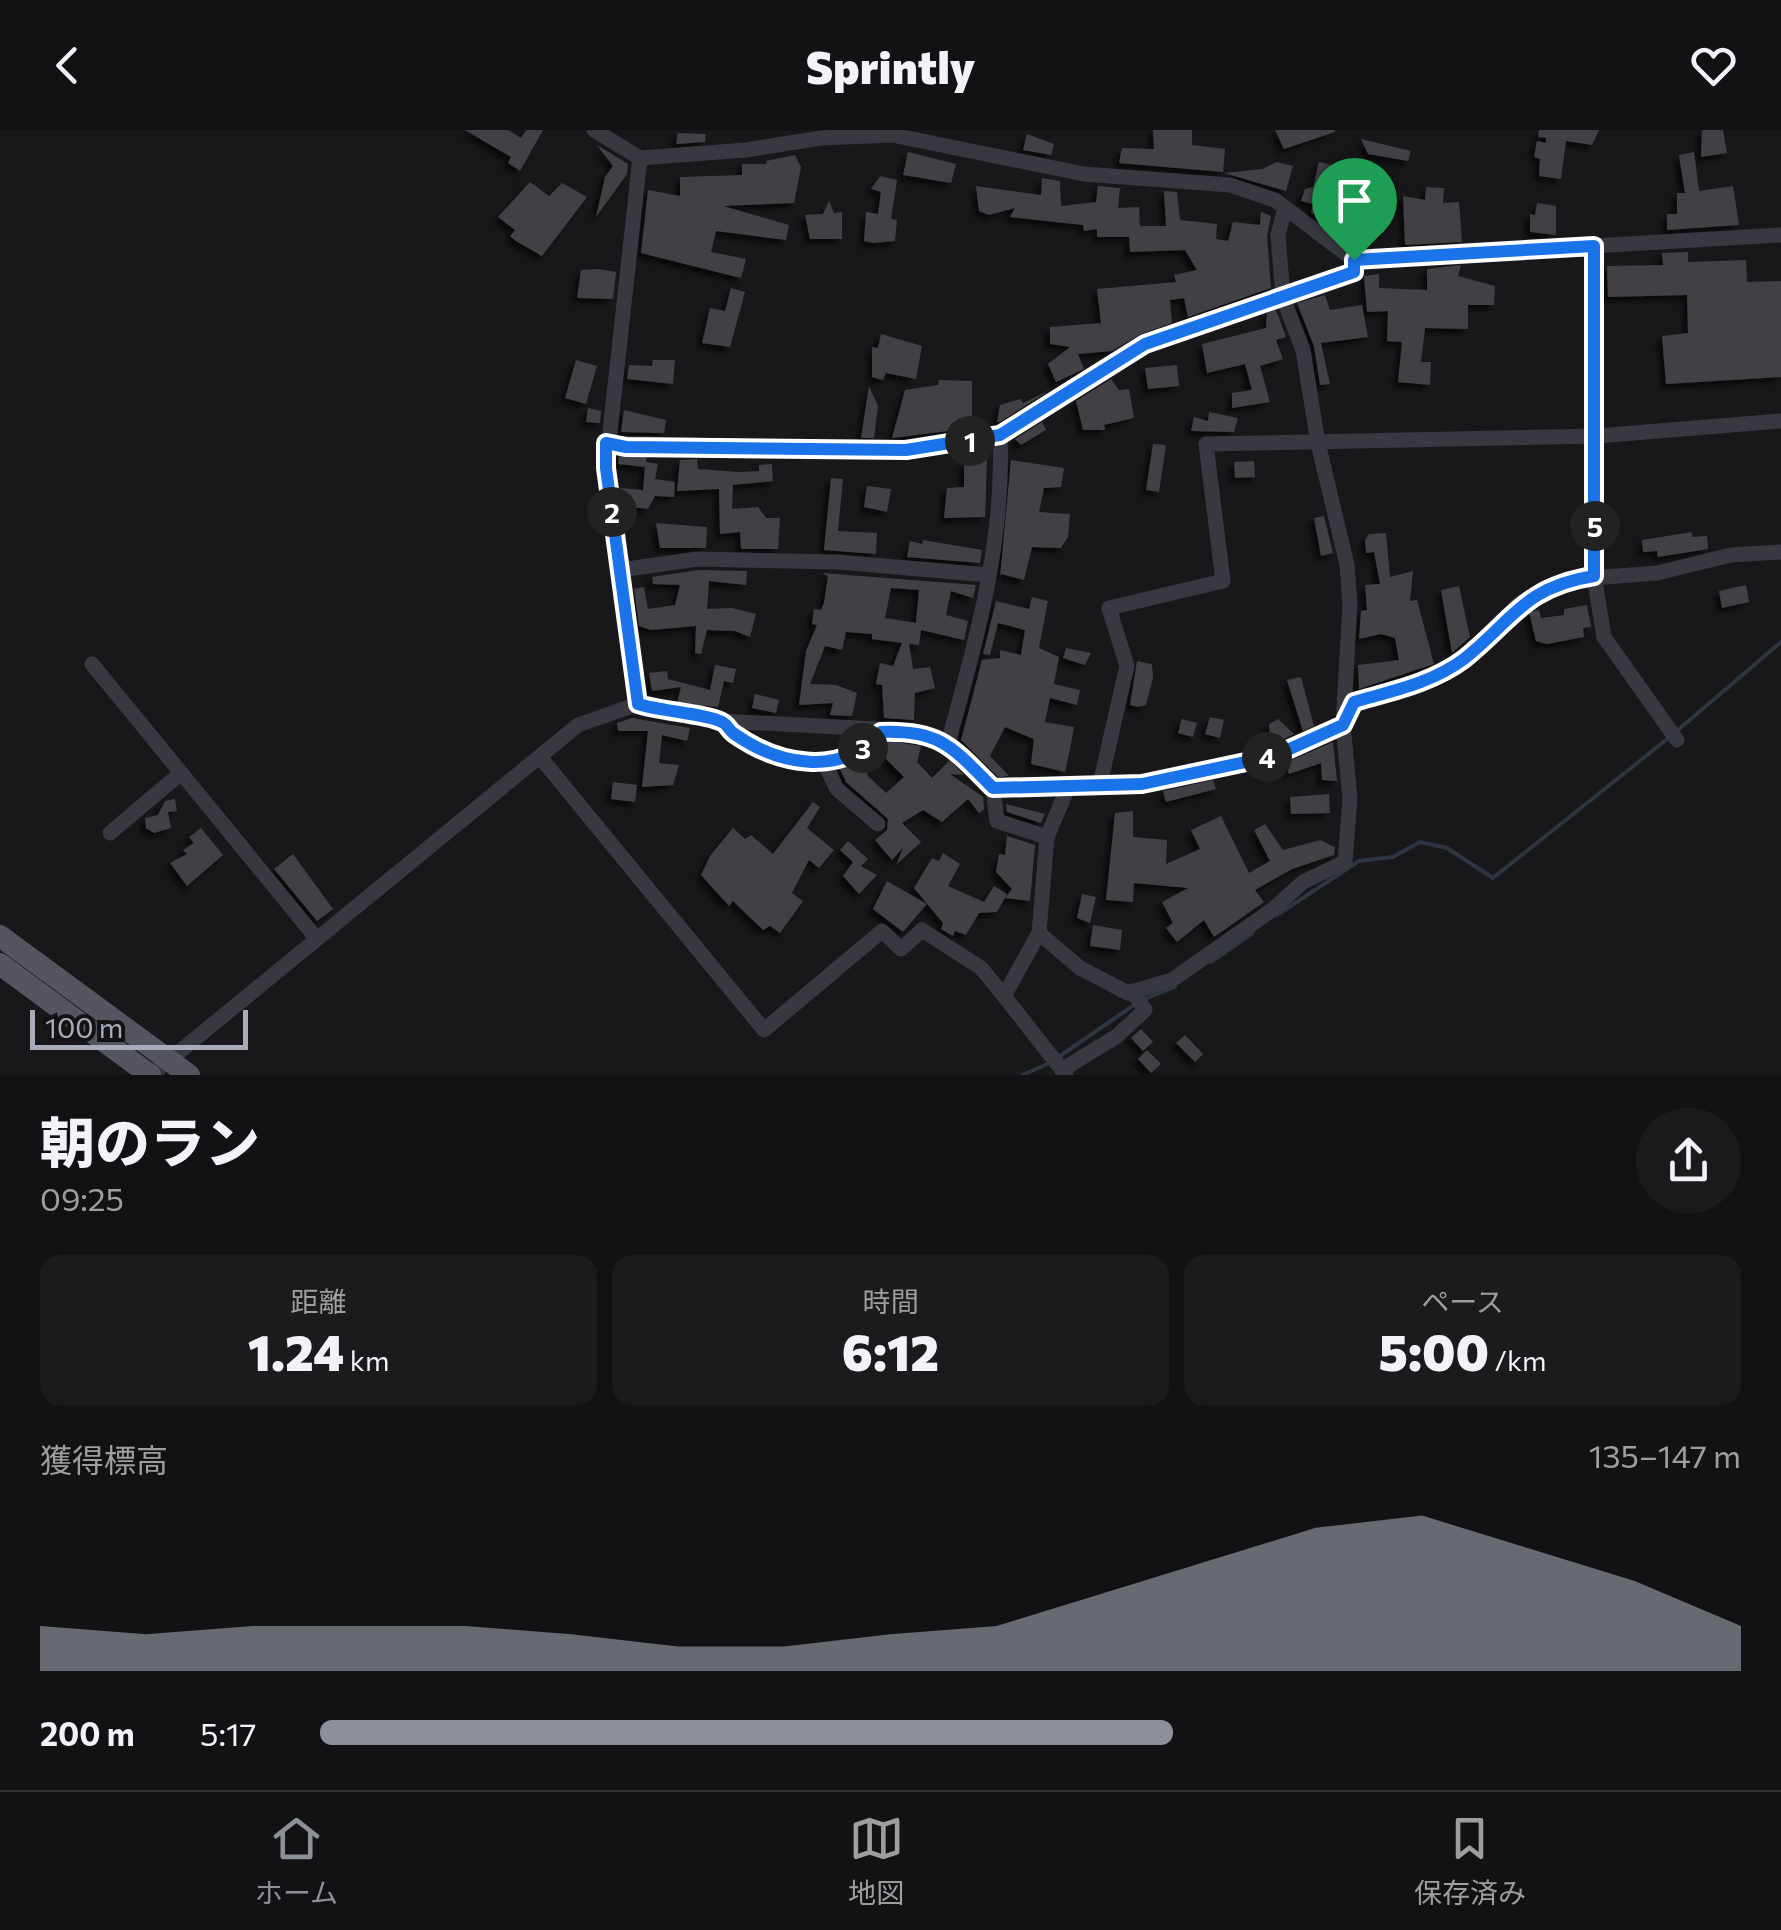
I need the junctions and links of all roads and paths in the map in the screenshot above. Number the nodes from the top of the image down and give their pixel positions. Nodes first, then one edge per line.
1 (594, 130) edge
2 (936, 138) edge
3 (640, 158) junction
4 (1286, 208) junction
5 (1781, 235) edge
6 (1594, 246) junction
7 (1354, 260) junction
8 (1282, 298) junction
9 (1781, 421) edge
10 (1000, 435) junction
11 (1597, 436) junction
12 (606, 443) junction
13 (1318, 443) junction
14 (1781, 552) edge
15 (620, 570) junction
16 (989, 576) junction
17 (1594, 576) junction
18 (92, 664) dead end
19 (638, 704) junction
20 (721, 721) junction
21 (1343, 725) junction
22 (881, 732) junction
23 (1672, 733) dead end
24 (948, 743) junction
25 (540, 757) junction
26 (824, 764) junction
27 (181, 773) junction
28 (1100, 784) junction
29 (1069, 785) junction
30 (993, 788) junction
31 (878, 824) dead end
32 (110, 833) dead end
33 (1047, 837) junction
34 (1039, 933) junction
35 (0, 936) edge
36 (317, 939) junction
37 (0, 964) edge
38 (1132, 992) junction
39 (1004, 996) junction
40 (156, 1070) edge
41 (1063, 1071) edge
42 (189, 1075) edge

1 - 3 street
2 - 3 street
2 - 4 street
3 - 12 street
4 - 7 street
4 - 8 street
5 - 6 street
6 - 7 street
6 - 11 street
7 - 8 street
8 - 10 street
8 - 13 street
9 - 11 street
10 - 12 street
10 - 16 street
11 - 13 street
11 - 17 street
12 - 15 street
13 - 21 street
13 - 28 street
14 - 17 street
15 - 16 street
15 - 19 street
16 - 24 street
17 - 21 street
17 - 23 street
18 - 27 street
19 - 20 street
19 - 25 street
20 - 22 street
20 - 26 street
21 - 28 street
21 - 38 street
22 - 24 street
22 - 26 street
24 - 30 street
25 - 36 street
25 - 39 street
26 - 31 street
27 - 32 street
27 - 36 street
28 - 29 street
29 - 30 street
29 - 33 street
30 - 33 street
33 - 34 street
34 - 38 street
34 - 39 street
35 - 40 main road
36 - 40 street
37 - 40 main road
38 - 41 street
39 - 41 street
40 - 42 main road

